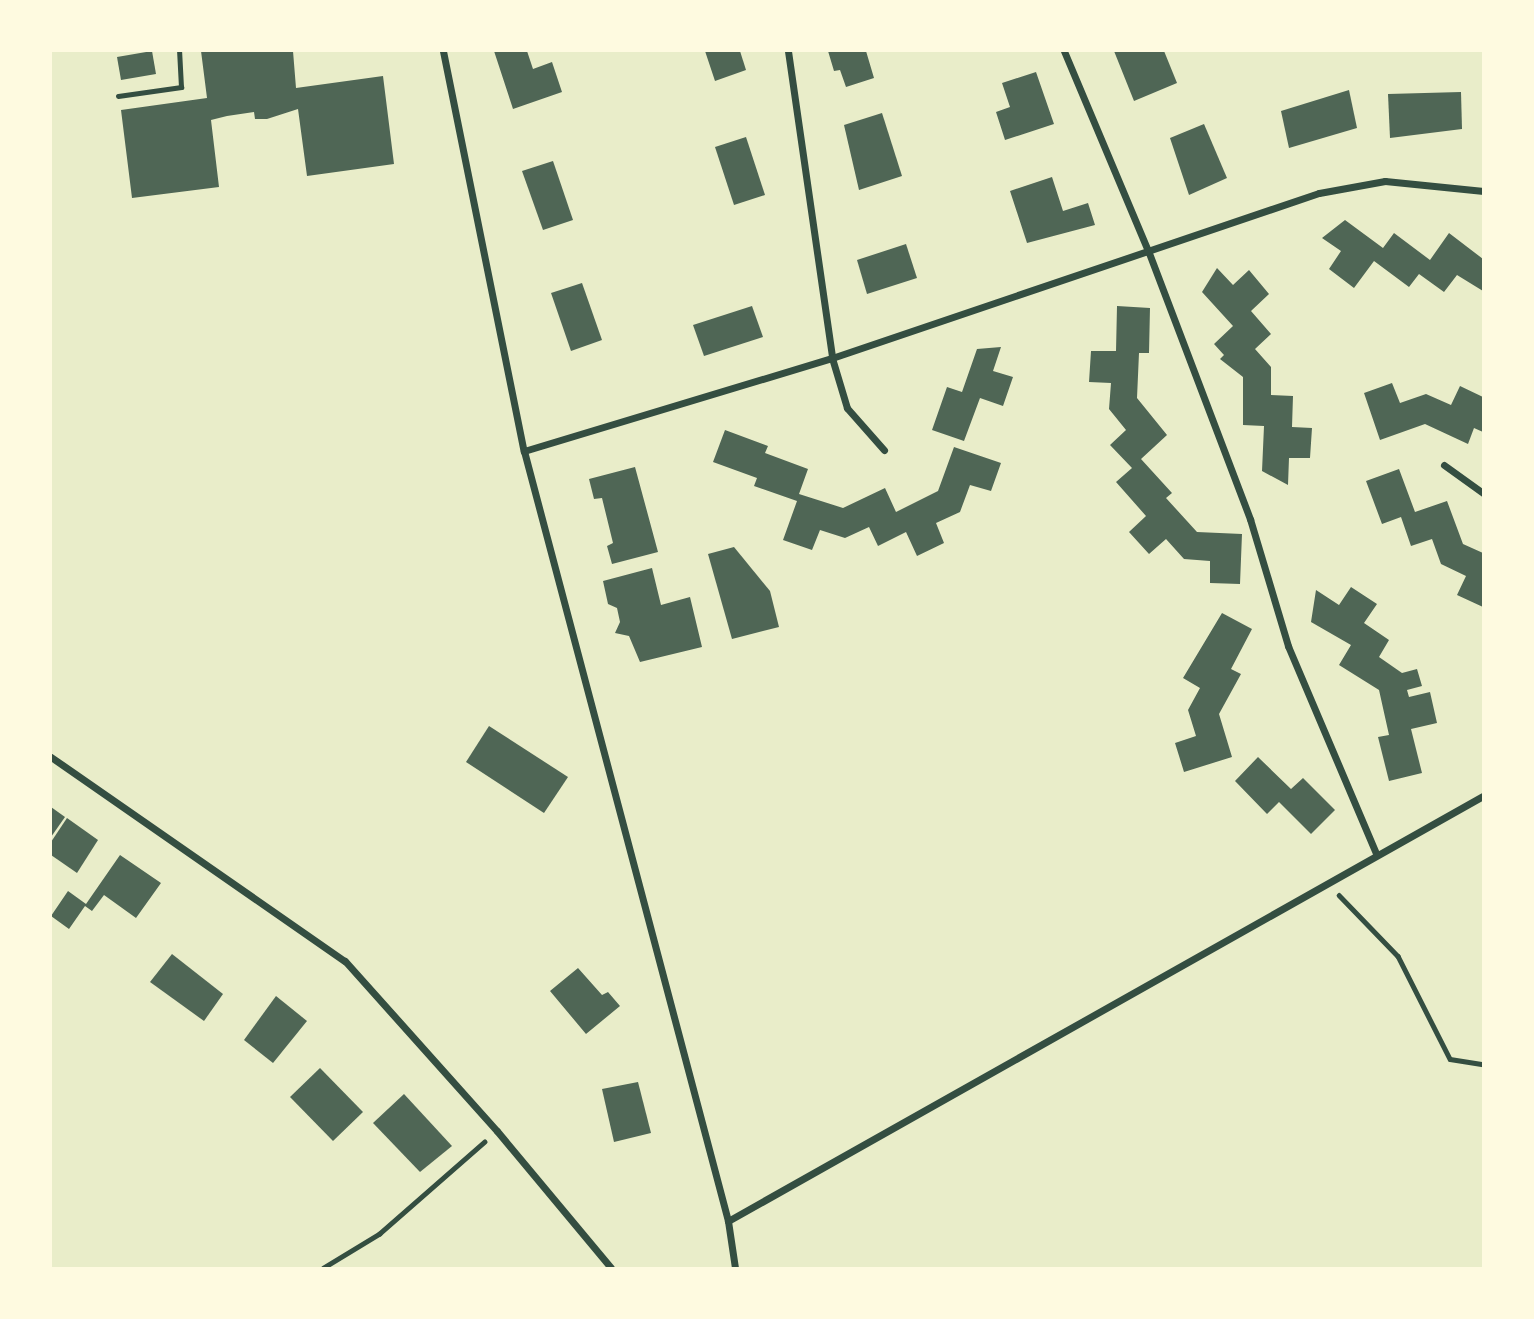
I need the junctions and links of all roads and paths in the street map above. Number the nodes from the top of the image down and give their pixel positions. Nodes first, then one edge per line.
1 (179, 51) edge
2 (443, 51) edge
3 (788, 51) edge
4 (1064, 51) edge
5 (118, 96) dead end
6 (1483, 191) edge
7 (1149, 253) junction
8 (832, 358) junction
9 (884, 450) dead end
10 (524, 451) junction
11 (1444, 465) dead end
12 (1483, 493) edge
13 (51, 757) edge
14 (1483, 796) edge
15 (1376, 853) junction
16 (1325, 881) junction
17 (1483, 1064) edge
18 (497, 1131) junction
19 (728, 1221) junction
20 (323, 1268) edge
21 (611, 1268) edge
22 (735, 1268) edge

1 - 5 lane
2 - 10 street
3 - 8 street
4 - 7 street
6 - 7 street
7 - 8 street
7 - 15 street
8 - 9 street
8 - 10 street
10 - 19 street
11 - 12 street
13 - 18 street
14 - 15 street
15 - 16 street
16 - 17 path
16 - 19 street
18 - 20 path
18 - 21 street
19 - 22 street

